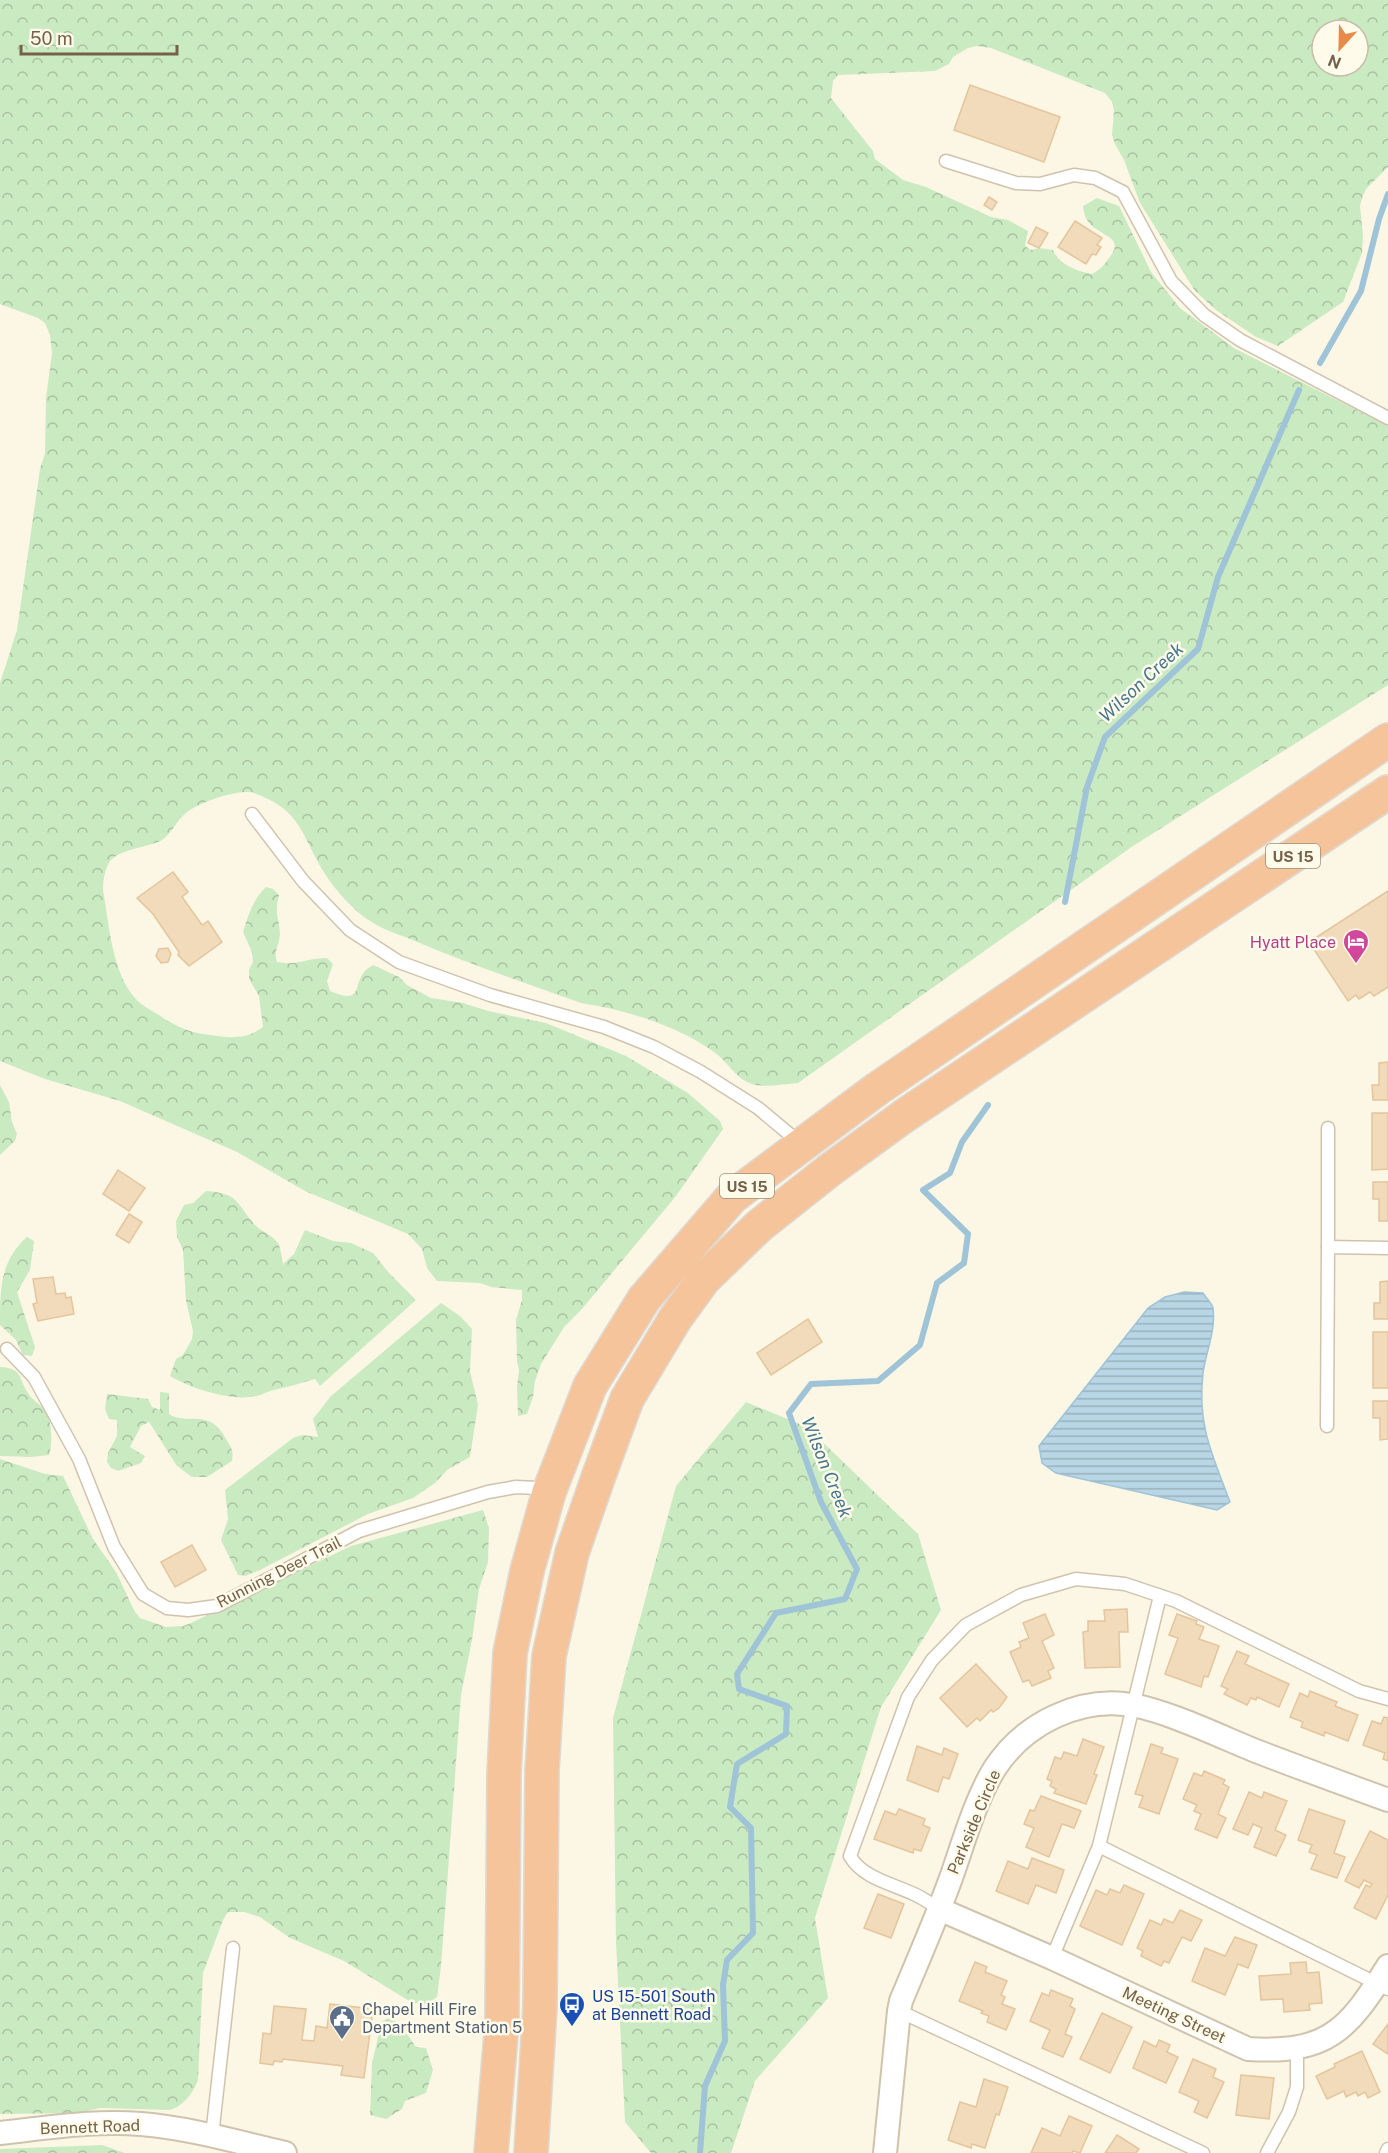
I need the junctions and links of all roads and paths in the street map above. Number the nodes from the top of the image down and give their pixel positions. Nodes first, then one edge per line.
1 (946, 161) dead end
2 (1388, 418) edge
3 (1388, 740) edge
4 (1388, 792) edge
5 (252, 814) dead end
6 (1328, 1128) dead end
7 (801, 1144) junction
8 (1328, 1247) junction
9 (1388, 1248) edge
10 (8, 1349) dead end
11 (1327, 1426) dead end
12 (549, 1492) junction
13 (1160, 1596) junction
14 (1388, 1699) edge
15 (1132, 1705) junction
16 (1388, 1800) edge
17 (1099, 1846) junction
18 (939, 1909) junction
19 (233, 1948) dead end
20 (1052, 1958) junction
21 (1384, 1980) edge
22 (898, 2011) junction
23 (1297, 2048) junction
24 (0, 2133) edge
25 (212, 2136) junction
26 (1388, 2149) edge
27 (285, 2153) edge
28 (491, 2153) edge
29 (531, 2153) edge
30 (885, 2153) edge
31 (1203, 2153) edge
32 (1267, 2153) edge
33 (1386, 2153) edge

1 - 2 lane
3 - 7 highway, US 15
4 - 29 highway, US 15
5 - 7 lane
6 - 8 lane
7 - 12 highway, US 15
8 - 9 lane
8 - 11 lane
10 - 12 lane, Running Deer Trail
12 - 28 highway, US 15
13 - 14 lane
13 - 15 lane
13 - 18 lane
15 - 16 street, Parkside Circle
15 - 17 lane
15 - 18 street, Parkside Circle
17 - 20 lane
17 - 21 lane
18 - 20 street, Meeting Street
18 - 22 street, Parkside Circle
19 - 25 lane
20 - 23 street, Meeting Street
21 - 23 street, Meeting Street
22 - 30 street, Parkside Circle
22 - 31 lane
23 - 32 lane
24 - 25 street, Bennett Road
25 - 27 street, Bennett Road
26 - 33 lane

